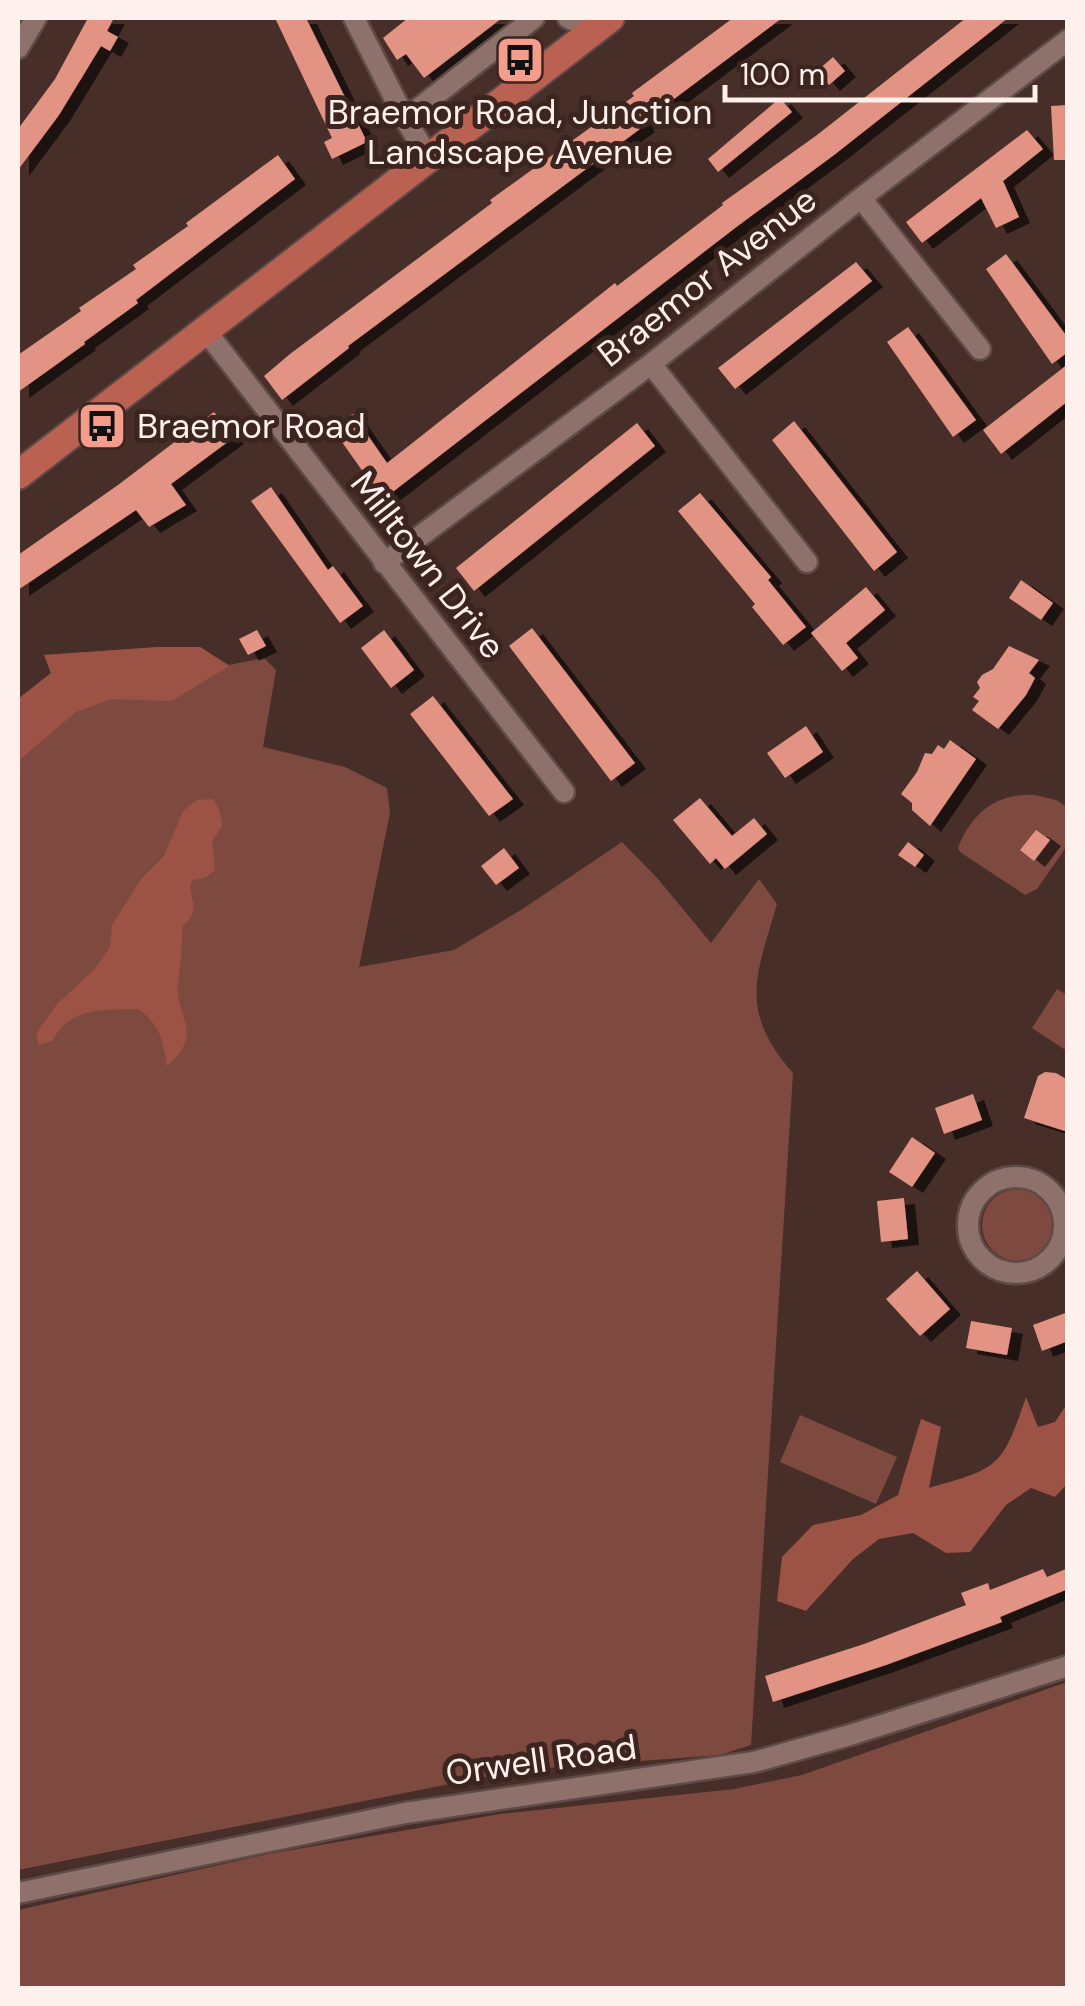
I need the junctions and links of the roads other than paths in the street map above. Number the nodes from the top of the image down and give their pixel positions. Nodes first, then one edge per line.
1 (36, 18) edge
2 (354, 18) edge
3 (534, 18) edge
4 (568, 18) edge
5 (602, 24) edge
6 (1068, 40) edge
7 (18, 48) edge
8 (404, 119) junction
9 (429, 158) junction
10 (860, 198) junction
11 (206, 330) junction
12 (980, 349) dead end
13 (651, 364) junction
14 (18, 475) edge
15 (384, 562) junction
16 (807, 562) dead end
17 (564, 792) dead end
18 (1062, 1252) edge
19 (1068, 1666) edge
20 (18, 1893) edge

1 - 7 street
2 - 8 street
3 - 8 street
4 - 5 street
5 - 9 main road
6 - 10 street, Braemor Avenue
8 - 9 street
9 - 11 main road
10 - 12 street
10 - 13 street, Braemor Avenue
11 - 14 main road
11 - 15 street, Milltown Drive
13 - 15 street, Braemor Avenue
13 - 16 street
15 - 17 street, Milltown Drive
18 - 18 street
19 - 20 street, Orwell Road

